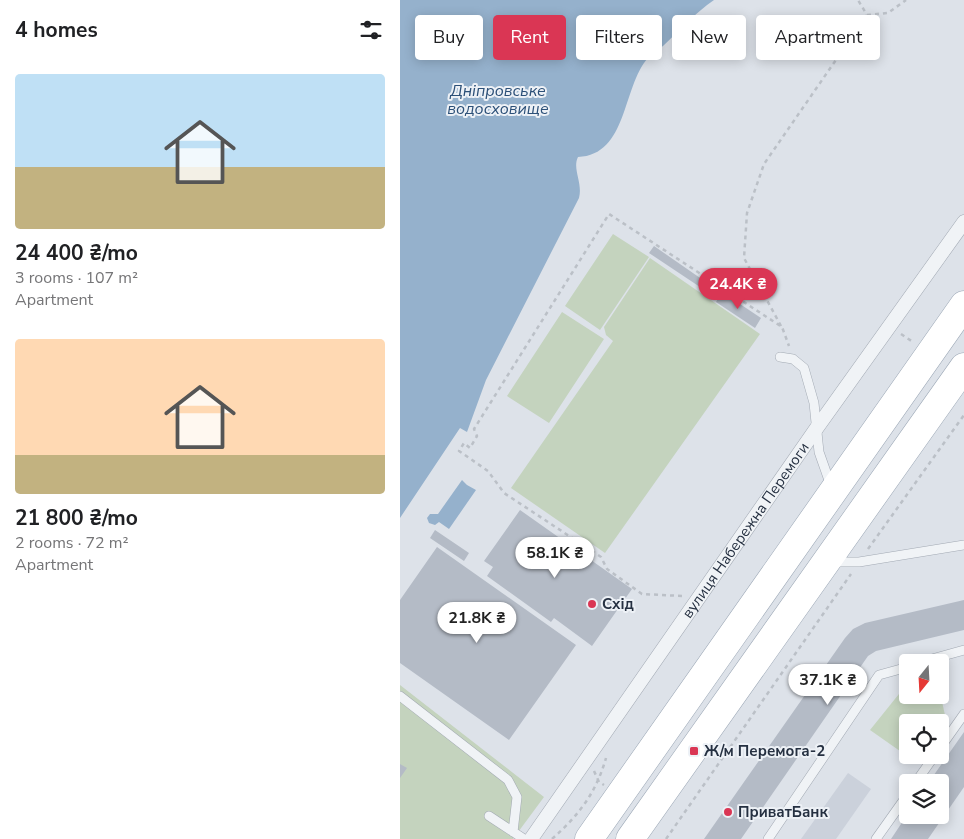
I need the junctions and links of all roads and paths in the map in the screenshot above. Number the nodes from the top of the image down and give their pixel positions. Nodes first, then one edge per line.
1 (858, 0) edge
2 (906, 0) edge
3 (867, 15) joint
4 (836, 60) edge
5 (964, 222) edge
6 (964, 305) edge
7 (782, 327) junction
8 (902, 334) dead end
9 (896, 342) dead end
10 (780, 357) dead end
11 (794, 359) junction
12 (964, 367) edge
13 (964, 415) edge
14 (816, 429) junction
15 (833, 492) junction
16 (964, 545) edge
17 (831, 555) junction
18 (859, 562) junction
19 (699, 597) junction
20 (964, 650) edge
21 (949, 654) edge
22 (899, 669) edge
23 (400, 696) edge
24 (964, 714) edge
25 (949, 735) edge
26 (608, 750) dead end
27 (588, 757) junction
28 (599, 782) junction
29 (607, 787) dead end
30 (899, 807) edge
31 (489, 816) dead end
32 (513, 832) junction
33 (671, 832) junction
34 (524, 839) edge
35 (531, 839) edge
36 (552, 839) edge
37 (589, 839) edge
38 (630, 839) edge
39 (666, 839) edge
40 (672, 839) edge
41 (768, 839) edge
42 (876, 839) edge

1 - 3 path
2 - 3 path
4 - 7 path
5 - 14 street, вулиця Набережна Перемоги
6 - 15 main road
7 - 11 path
7 - 19 path
8 - 9 path
10 - 11 lane
11 - 14 lane
12 - 17 main road
13 - 18 path
14 - 15 lane
14 - 19 street, вулиця Набережна Перемоги
15 - 37 main road
16 - 18 lane
17 - 18 lane
17 - 38 main road
18 - 33 path
19 - 27 street, вулиця Набережна Перемоги
20 - 21 lane
22 - 41 lane
23 - 32 lane
24 - 25 lane
26 - 28 path
27 - 28 path
27 - 35 street, вулиця Набережна Перемоги
28 - 29 path
28 - 36 path
30 - 42 lane
31 - 32 lane
32 - 34 lane
33 - 39 path
33 - 40 path

